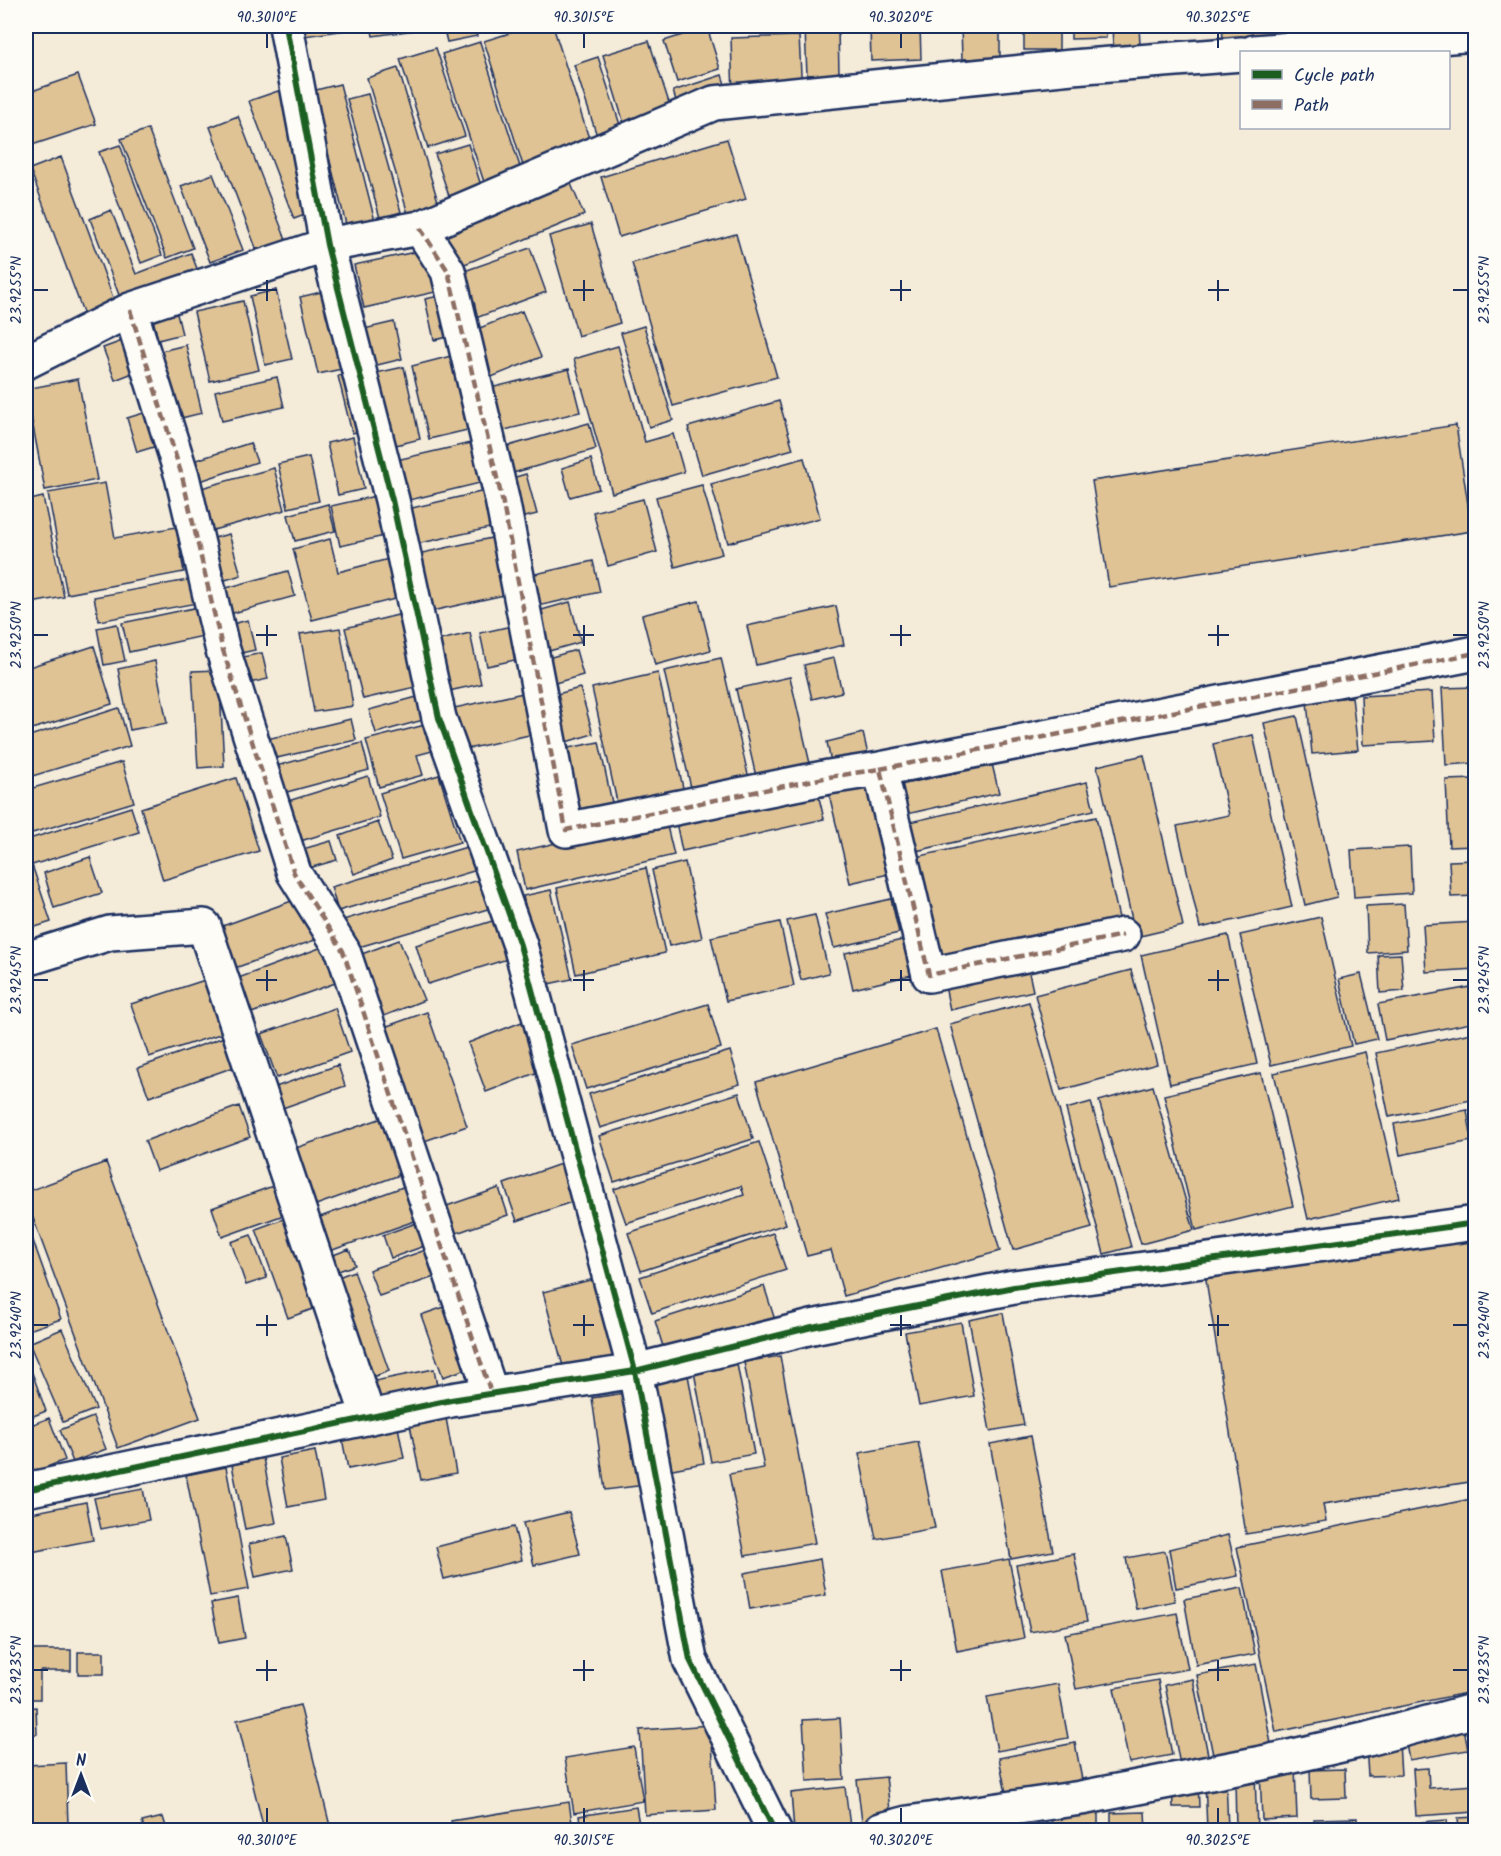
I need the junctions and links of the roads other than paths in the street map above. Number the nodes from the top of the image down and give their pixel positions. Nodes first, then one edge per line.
1 (286, 26) edge
2 (1476, 34) edge
3 (1266, 51) edge
4 (1240, 54) edge
5 (420, 228) junction
6 (327, 245) junction
7 (130, 310) junction
8 (26, 362) edge
9 (1476, 653) edge
10 (880, 769) junction
11 (1123, 935) dead end
12 (26, 959) edge
13 (1476, 1223) edge
14 (635, 1371) junction
15 (491, 1394) junction
16 (368, 1416) junction
17 (26, 1490) edge
18 (1476, 1710) edge
19 (774, 1830) edge
20 (881, 1830) edge

1 - 6 street
2 - 3 street
4 - 5 street
5 - 6 street
5 - 10 street
6 - 7 street
6 - 14 street
7 - 8 street
7 - 15 street
9 - 10 street
10 - 11 street
12 - 16 street
13 - 14 street
14 - 15 street
14 - 19 street
15 - 16 street
16 - 17 street
18 - 20 street

